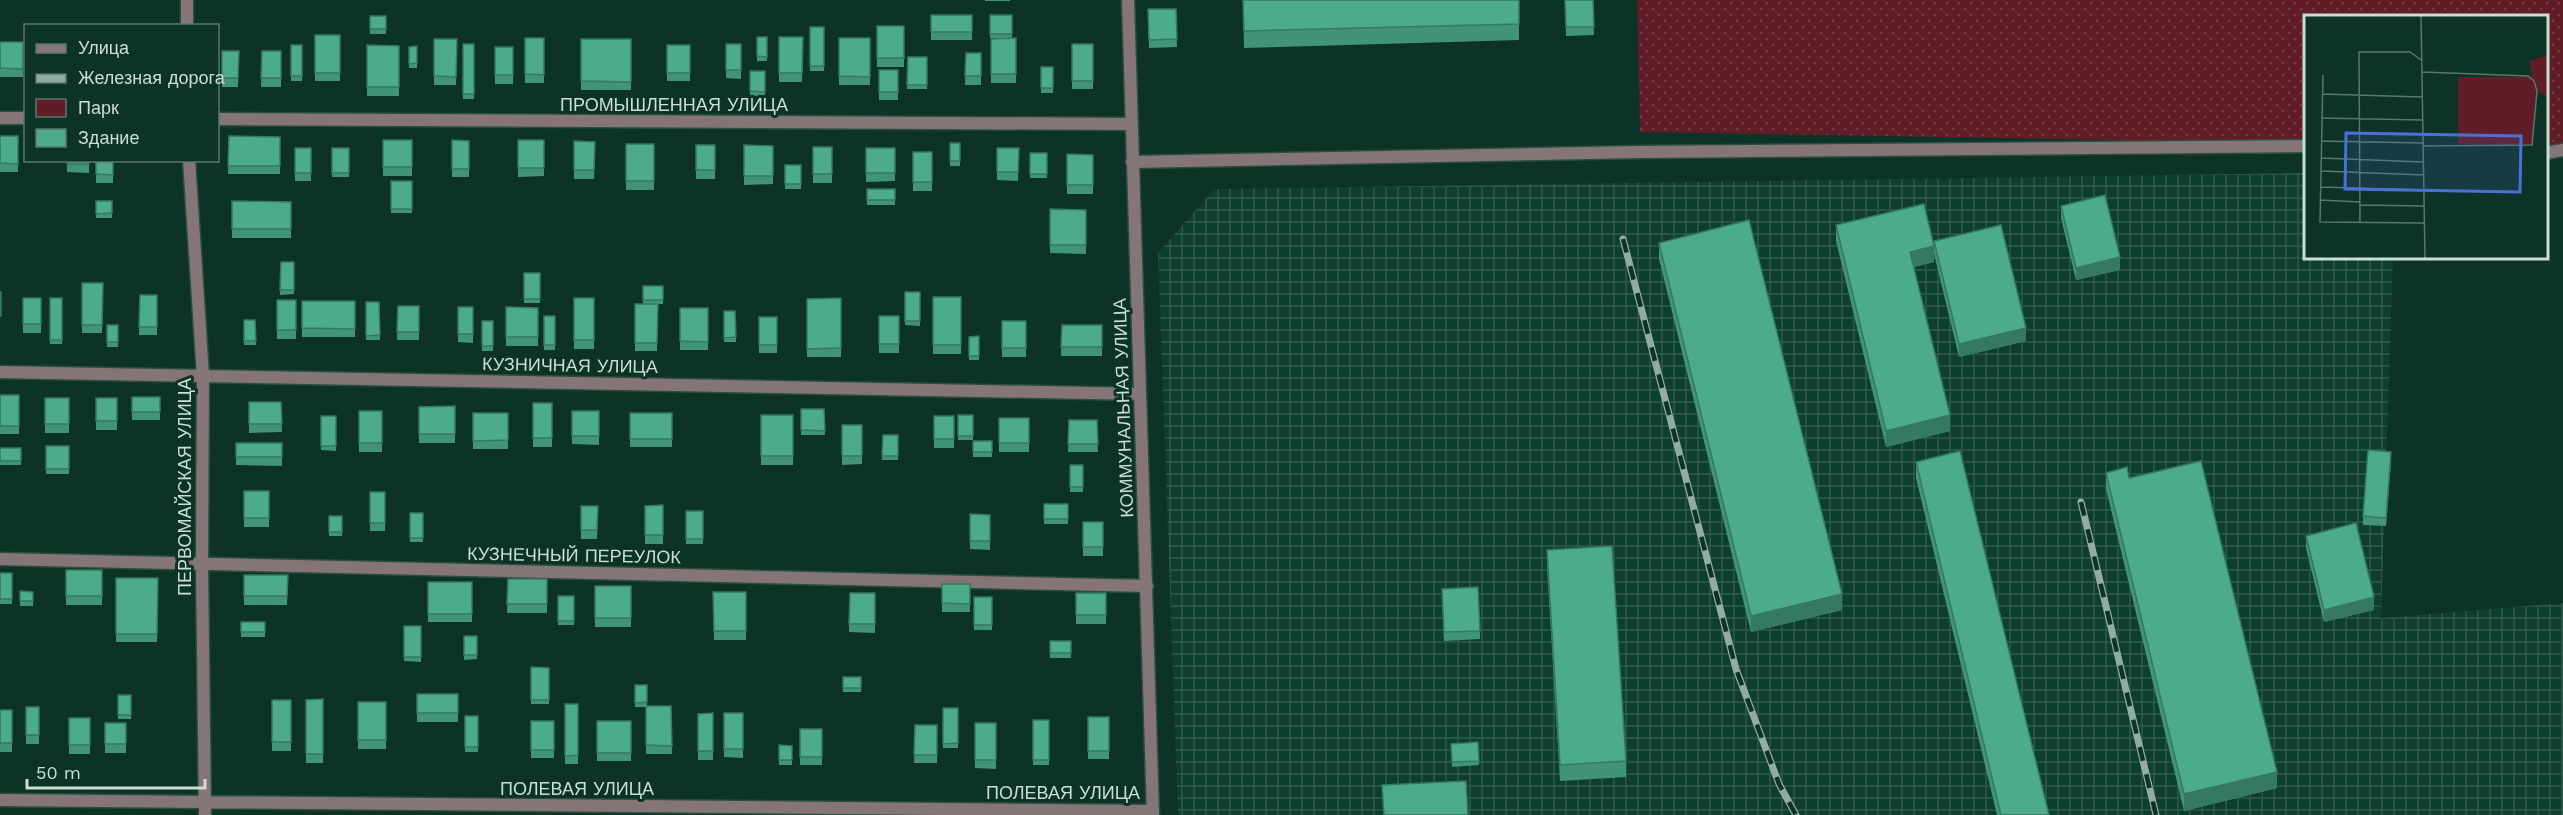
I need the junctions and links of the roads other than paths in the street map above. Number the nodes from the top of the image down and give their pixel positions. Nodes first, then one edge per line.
1 (187, 0) edge
2 (1128, 0) edge
3 (187, 24) edge
4 (0, 118) edge
5 (24, 118) edge
6 (219, 119) edge
7 (1131, 124) junction
8 (2304, 146) edge
9 (2563, 150) edge
10 (2548, 153) edge
11 (189, 162) edge
12 (1132, 162) junction
13 (0, 372) edge
14 (203, 376) junction
15 (1140, 394) junction
16 (0, 559) edge
17 (202, 564) junction
18 (1147, 586) junction
19 (0, 800) edge
20 (204, 809) edge
21 (1153, 813) edge

1 - 3 street
2 - 7 street, КОММУНАЛЬНАЯ УЛИЦА
4 - 5 street
6 - 7 street, ПРОМЫШЛЕННАЯ УЛИЦА
7 - 12 street, КОММУНАЛЬНАЯ УЛИЦА
8 - 12 street
9 - 10 street
11 - 14 street, ПЕРВОМАЙСКАЯ УЛИЦА
12 - 15 street, КОММУНАЛЬНАЯ УЛИЦА
13 - 14 street, КУЗНИЧНАЯ УЛИЦА
14 - 15 street, КУЗНИЧНАЯ УЛИЦА
14 - 17 street, ПЕРВОМАЙСКАЯ УЛИЦА
15 - 18 street, КОММУНАЛЬНАЯ УЛИЦА
16 - 17 street, КУЗНЕЧНЫЙ ПЕРЕУЛОК
17 - 18 street, КУЗНЕЧНЫЙ ПЕРЕУЛОК
17 - 20 street, ПЕРВОМАЙСКАЯ УЛИЦА
18 - 21 street, КОММУНАЛЬНАЯ УЛИЦА
19 - 20 street, ПОЛЕВАЯ УЛИЦА
20 - 21 street, ПОЛЕВАЯ УЛИЦА

